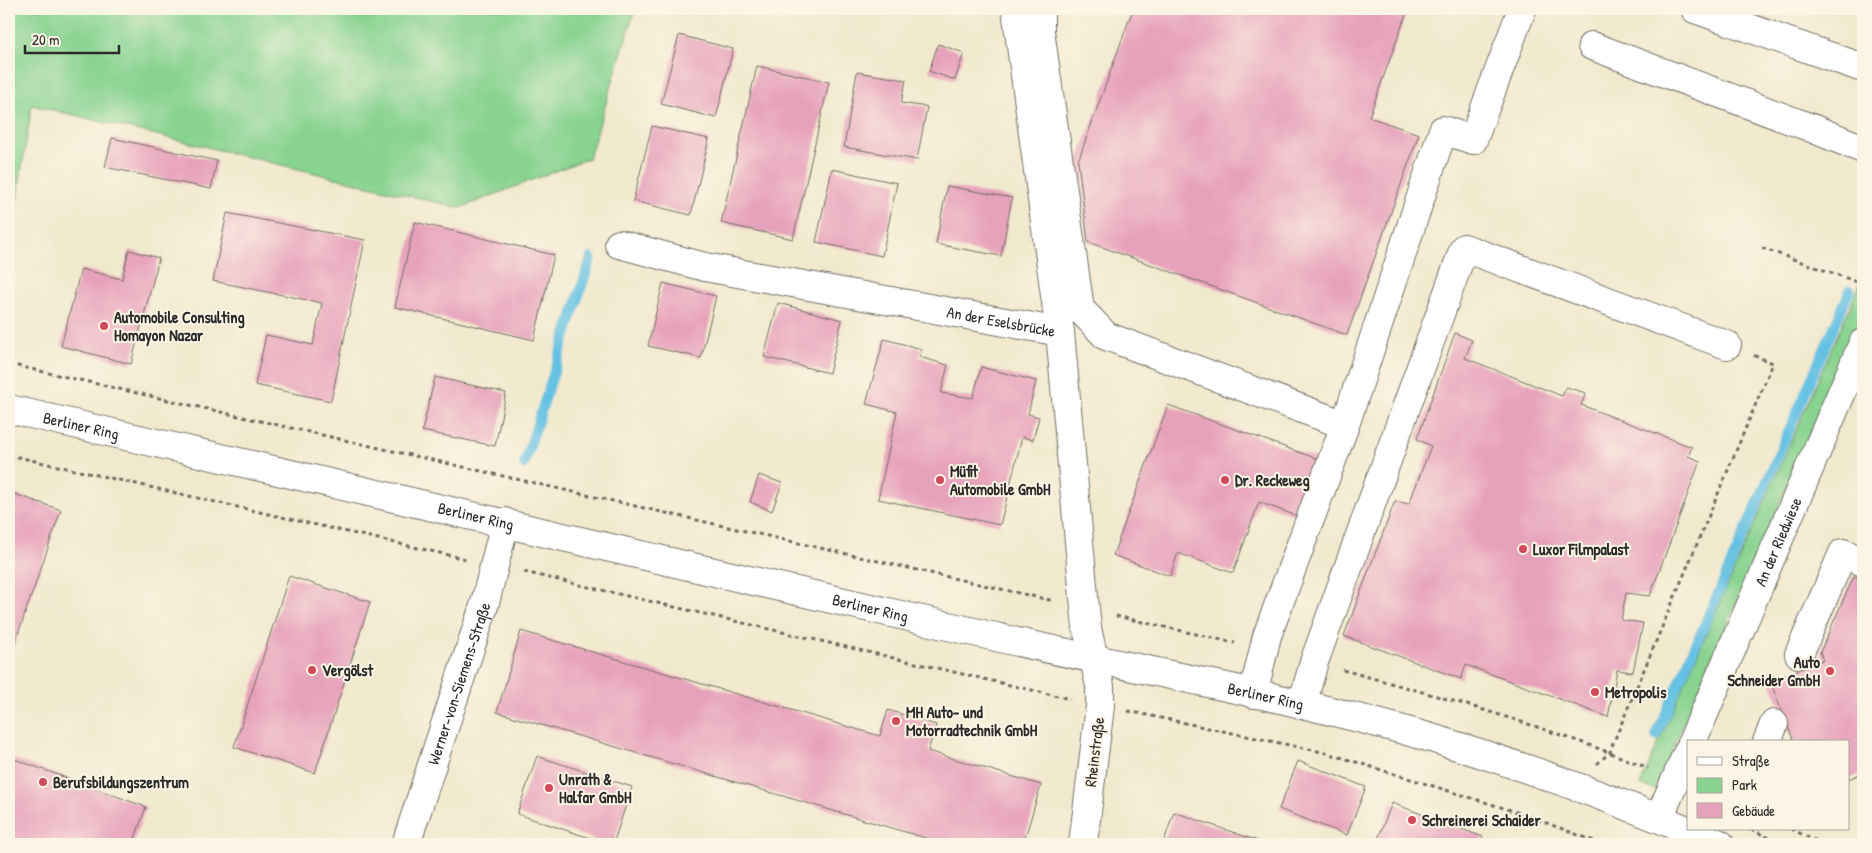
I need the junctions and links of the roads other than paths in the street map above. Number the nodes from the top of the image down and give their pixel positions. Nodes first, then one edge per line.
1 (1016, 9) edge
2 (1040, 9) edge
3 (1522, 9) edge
4 (1695, 9) edge
5 (1592, 46) dead end
6 (1863, 68) edge
7 (1863, 149) edge
8 (619, 244) dead end
9 (1060, 332) junction
10 (1863, 343) edge
11 (1727, 345) road end
12 (9, 409) edge
13 (1344, 425) junction
14 (505, 522) junction
15 (1863, 562) edge
16 (1799, 654) dead end
17 (1094, 659) junction
18 (1253, 694) junction
19 (1302, 705) junction
20 (1693, 740) edge
21 (1687, 753) edge
22 (1659, 818) junction
23 (1687, 830) edge
24 (1688, 830) edge
25 (1728, 830) edge
26 (406, 844) edge
27 (1082, 844) edge
28 (1721, 844) edge

1 - 9 street
2 - 13 street
3 - 13 street
4 - 6 street
5 - 7 street
8 - 9 street, An der Eselsbrücke
9 - 17 street, An der Eselsbrücke
10 - 20 street, An der Riedwiese
11 - 19 street
12 - 14 street, Berliner Ring
13 - 18 street
14 - 17 street, Berliner Ring
14 - 26 street, Werner-von-Siemens-Straße
15 - 16 street
17 - 18 street, Berliner Ring
17 - 27 street, Rheinstraße
18 - 19 street, Berliner Ring
19 - 22 street, Berliner Ring
21 - 22 street
22 - 23 street, Berliner Ring
24 - 28 street, Berliner Ring
25 - 28 street

